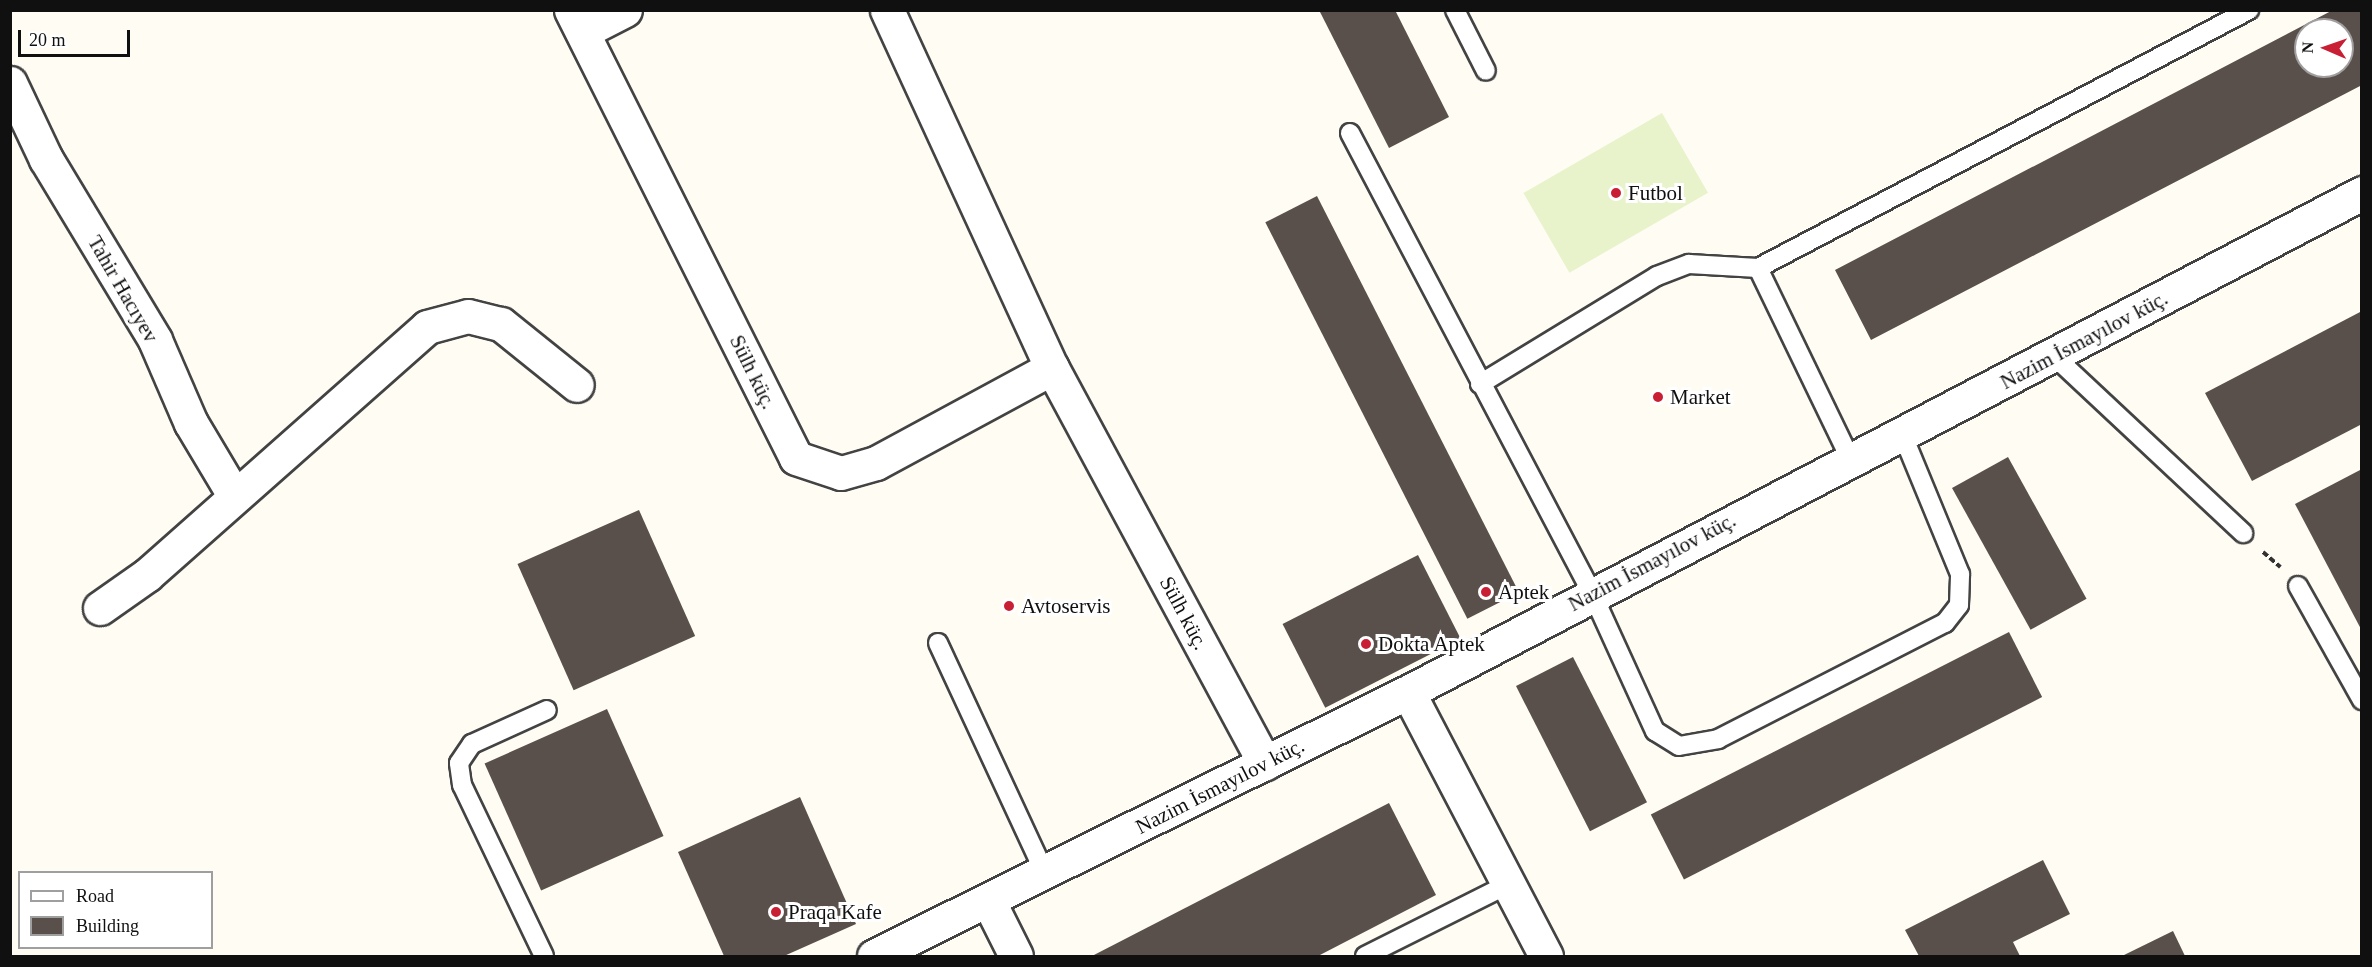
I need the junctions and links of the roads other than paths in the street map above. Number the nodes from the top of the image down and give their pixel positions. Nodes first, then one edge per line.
1 (626, 10) edge
2 (887, 10) edge
3 (1455, 10) edge
4 (2249, 10) edge
5 (2216, 18) edge
6 (577, 21) edge
7 (1486, 71) dead end
8 (10, 83) edge
9 (1350, 133) dead end
10 (2361, 193) edge
11 (1758, 268) junction
12 (2055, 357) junction
13 (1052, 368) junction
14 (1480, 384) junction
15 (577, 385) dead end
16 (1901, 431) junction
17 (1850, 458) junction
18 (234, 495) junction
19 (2243, 533) road end
20 (2298, 586) road end
21 (1592, 593) junction
22 (100, 608) dead end
23 (938, 644) dead end
24 (1408, 692) junction
25 (2361, 700) edge
26 (548, 710) dead end
27 (1265, 763) junction
28 (1045, 874) junction
29 (1509, 884) junction
30 (989, 902) junction
31 (544, 957) edge
32 (874, 957) edge
33 (1016, 957) edge
34 (1365, 957) edge
35 (1546, 957) edge

1 - 6 street, Sülh küç.
2 - 13 street, Sülh küç.
3 - 7 lane
4 - 5 lane
5 - 11 lane
6 - 13 street, Sülh küç.
8 - 18 street, Tahir Hacıyev
9 - 14 lane
10 - 12 street, Nazim İsmayılov küç.
11 - 14 lane
11 - 17 lane
12 - 16 street, Nazim İsmayılov küç.
12 - 19 lane
13 - 27 street, Sülh küç.
14 - 21 lane
15 - 18 street
16 - 17 street, Nazim İsmayılov küç.
16 - 21 lane
17 - 21 street, Nazim İsmayılov küç.
18 - 22 street
20 - 25 lane
21 - 24 street, Nazim İsmayılov küç.
23 - 28 lane
24 - 27 street, Nazim İsmayılov küç.
24 - 29 street
26 - 31 lane
27 - 28 street, Nazim İsmayılov küç.
28 - 30 street, Nazim İsmayılov küç.
29 - 34 lane
29 - 35 street
30 - 32 street, Nazim İsmayılov küç.
30 - 33 street

